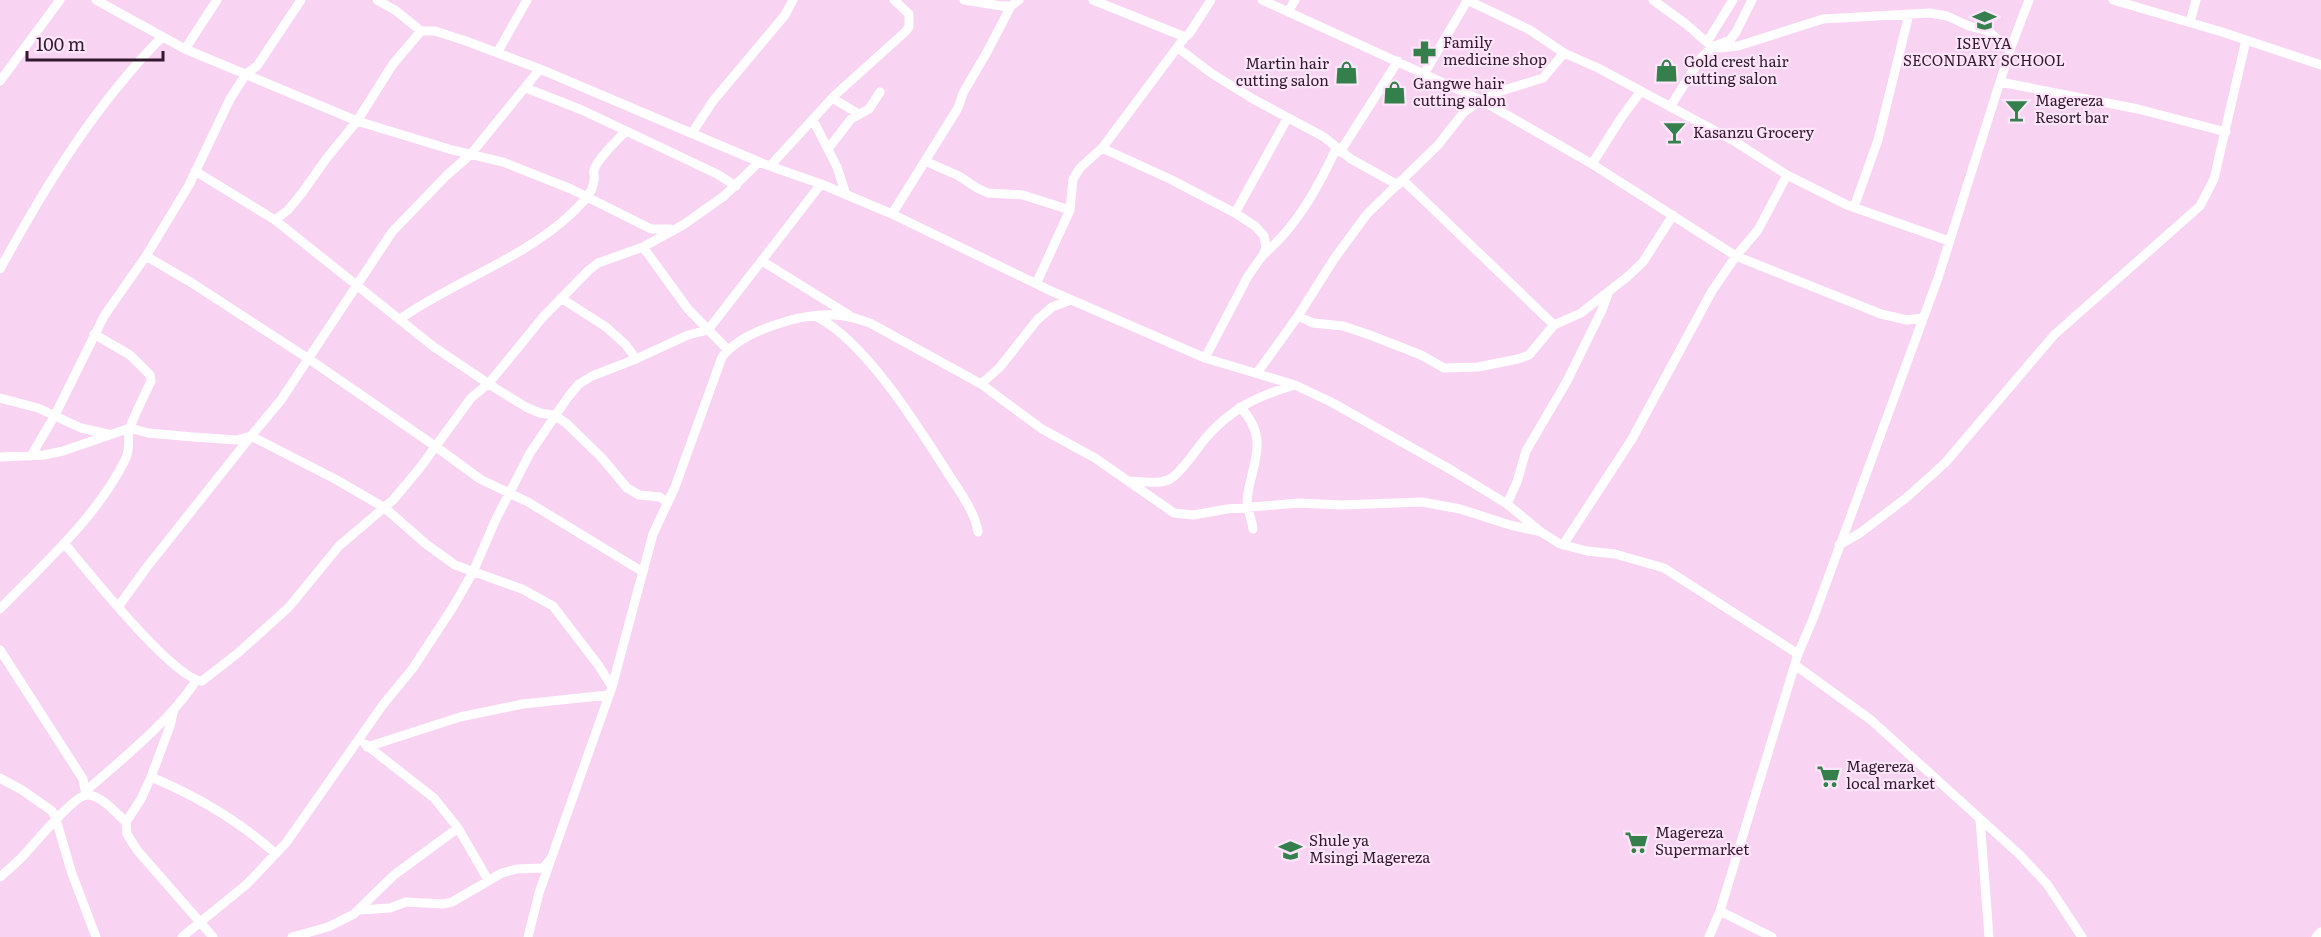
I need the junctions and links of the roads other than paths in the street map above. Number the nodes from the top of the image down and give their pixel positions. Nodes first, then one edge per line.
1 (60, 0) edge
2 (100, 0) edge
3 (217, 0) edge
4 (301, 0) edge
5 (377, 0) edge
6 (527, 0) edge
7 (793, 0) edge
8 (894, 0) edge
9 (964, 0) edge
10 (1093, 0) edge
11 (1210, 0) edge
12 (1262, 0) edge
13 (1294, 0) edge
14 (1467, 0) edge
15 (1653, 0) edge
16 (1733, 0) edge
17 (1752, 0) edge
18 (2029, 0) edge
19 (2196, 0) edge
20 (2119, 1) edge
21 (1015, 3) edge
22 (1288, 12) junction
23 (1909, 14) junction
24 (2190, 22) junction
25 (421, 31) junction
26 (162, 37) junction
27 (1185, 37) junction
28 (2246, 40) junction
29 (1710, 45) junction
30 (1178, 48) junction
31 (185, 49) junction
32 (2010, 50) junction
33 (497, 53) junction
34 (1564, 53) junction
35 (1398, 61) junction
36 (2321, 65) edge
37 (540, 69) junction
38 (246, 74) junction
39 (1424, 74) junction
40 (0, 81) edge
41 (2000, 82) junction
42 (526, 88) junction
43 (880, 92) dead end
44 (1641, 92) junction
45 (832, 99) junction
46 (1481, 100) junction
47 (1670, 107) junction
48 (859, 114) junction
49 (1287, 119) junction
50 (813, 120) junction
51 (357, 121) junction
52 (626, 131) junction
53 (2226, 132) junction
54 (692, 134) junction
55 (1102, 148) junction
56 (828, 149) junction
57 (1338, 151) junction
58 (471, 154) junction
59 (925, 161) junction
60 (759, 162) junction
61 (1592, 164) junction
62 (770, 166) junction
63 (195, 171) junction
64 (1787, 175) junction
65 (1400, 182) junction
66 (821, 184) junction
67 (736, 186) junction
68 (846, 195) junction
69 (588, 196) junction
70 (1854, 207) junction
71 (1070, 210) junction
72 (1235, 213) junction
73 (892, 214) junction
74 (1673, 215) junction
75 (275, 220) junction
76 (683, 225) junction
77 (1949, 241) junction
78 (643, 247) junction
79 (1263, 255) junction
80 (146, 256) junction
81 (1736, 256) junction
82 (762, 261) junction
83 (0, 269) edge
84 (1036, 284) junction
85 (356, 285) junction
86 (1609, 291) junction
87 (561, 298) junction
88 (1071, 300) junction
89 (851, 316) junction
90 (1298, 316) junction
91 (817, 317) junction
92 (1923, 318) junction
93 (400, 319) junction
94 (1554, 325) junction
95 (708, 330) junction
96 (94, 334) junction
97 (728, 350) junction
98 (309, 358) junction
99 (1205, 358) junction
100 (636, 359) junction
101 (1257, 372) junction
102 (489, 383) junction
103 (981, 384) junction
104 (1295, 385) junction
105 (0, 398) edge
106 (1240, 407) junction
107 (55, 415) junction
108 (554, 415) junction
109 (130, 429) junction
110 (109, 435) junction
111 (251, 436) junction
112 (435, 446) junction
113 (0, 456) edge
114 (31, 456) junction
115 (1126, 481) junction
116 (508, 494) junction
117 (668, 503) junction
118 (1507, 504) junction
119 (1247, 507) junction
120 (385, 508) junction
121 (1253, 529) dead end
122 (978, 532) dead end
123 (1540, 532) junction
124 (64, 543) junction
125 (1563, 545) junction
126 (1839, 545) junction
127 (473, 572) junction
128 (643, 572) junction
129 (118, 607) junction
130 (0, 609) edge
131 (0, 650) edge
132 (1798, 654) junction
133 (1795, 665) junction
134 (196, 681) junction
135 (610, 691) junction
136 (174, 709) junction
137 (359, 740) junction
138 (368, 747) junction
139 (151, 777) junction
140 (0, 778) edge
141 (86, 793) junction
142 (56, 819) junction
143 (1980, 819) junction
144 (126, 822) junction
145 (458, 828) junction
146 (276, 854) junction
147 (554, 856) junction
148 (0, 877) edge
149 (488, 880) junction
150 (360, 910) junction
151 (1720, 910) junction
152 (201, 923) junction
153 (2321, 932) edge
154 (96, 937) edge
155 (182, 937) edge
156 (213, 937) edge
157 (292, 937) edge
158 (528, 937) edge
159 (1709, 937) edge
160 (1772, 937) edge
161 (1989, 937) edge
162 (2082, 937) edge
163 (2316, 937) edge

1 - 40 street
2 - 26 street
3 - 31 street
4 - 38 street
5 - 25 street
6 - 33 street
7 - 54 street
8 - 45 street
9 - 21 street
10 - 27 street
11 - 27 street
12 - 22 street
13 - 22 street
14 - 34 street
14 - 39 street
15 - 29 street
16 - 29 street
17 - 29 street
18 - 32 street
19 - 24 street
20 - 24 street
21 - 59 street
22 - 35 street
23 - 29 street
23 - 32 street
23 - 70 street
24 - 28 street
25 - 33 street
25 - 51 street
26 - 31 street
26 - 83 street
27 - 30 street
28 - 36 street
28 - 53 street
29 - 47 street
30 - 49 street
30 - 55 street
31 - 38 street
32 - 41 street
33 - 37 street
34 - 44 street
34 - 46 street
35 - 39 street
35 - 57 street
37 - 42 street
37 - 54 street
38 - 51 street
38 - 63 street
39 - 46 street
41 - 53 street
41 - 77 street
42 - 52 street
42 - 58 street
43 - 48 street
44 - 47 street
44 - 61 street
45 - 48 street
45 - 50 street
46 - 61 street
46 - 65 street
47 - 64 street
48 - 56 street
49 - 57 street
49 - 72 street
50 - 56 street
50 - 62 street
51 - 58 street
51 - 75 street
52 - 67 street
52 - 69 street
53 - 126 street
54 - 60 street
55 - 71 street
55 - 72 street
56 - 68 street
57 - 65 street
57 - 79 street
58 - 69 street
58 - 85 street
59 - 71 street
59 - 73 street
60 - 62 street
60 - 67 street
61 - 74 street
62 - 66 street
63 - 75 street
63 - 80 street
64 - 70 street
64 - 81 street
65 - 90 street
65 - 94 street
66 - 68 street
66 - 82 street
67 - 76 street
68 - 73 street
69 - 76 street
69 - 93 street
70 - 77 street
71 - 84 street
72 - 79 street
73 - 84 street
74 - 81 street
74 - 86 street
75 - 85 street
76 - 78 street
77 - 92 street
78 - 87 street
78 - 95 street
79 - 99 street
80 - 96 street
80 - 98 street
81 - 92 street
81 - 125 street
82 - 89 street
82 - 95 street
84 - 88 street
85 - 93 street
85 - 98 street
86 - 94 street
86 - 118 street
87 - 100 street
87 - 102 street
88 - 99 street
88 - 103 street
89 - 91 street
89 - 103 street
90 - 94 street
90 - 101 street
91 - 97 street
91 - 122 street
92 - 126 street
93 - 102 street
95 - 97 street
95 - 100 street
96 - 107 street
96 - 109 street
97 - 117 street
98 - 111 street
98 - 112 street
99 - 101 street
100 - 108 street
101 - 104 street
102 - 108 street
102 - 112 street
103 - 115 street
104 - 106 street
104 - 118 street
105 - 107 street
106 - 115 street
106 - 119 street
107 - 110 street
107 - 114 street
108 - 116 street
108 - 117 street
109 - 110 street
109 - 111 street
109 - 124 street
110 - 114 street
111 - 120 street
111 - 129 street
112 - 116 street
112 - 120 street
113 - 114 street
115 - 119 street
116 - 127 street
116 - 128 street
117 - 128 street
118 - 123 street
119 - 121 street
119 - 123 street
120 - 127 street
120 - 134 street
123 - 125 street
124 - 129 street
124 - 130 street
125 - 132 street
126 - 132 street
127 - 135 street
127 - 137 street
128 - 135 street
129 - 134 street
131 - 141 street
132 - 133 street
133 - 143 street
133 - 151 street
134 - 136 street
135 - 138 street
135 - 147 street
136 - 139 street
136 - 141 street
137 - 138 street
137 - 146 street
138 - 145 street
139 - 144 street
139 - 146 street
140 - 142 street
141 - 142 street
141 - 144 street
142 - 148 street
142 - 154 street
143 - 161 street
143 - 162 street
144 - 152 street
145 - 149 street
145 - 150 street
146 - 152 street
147 - 149 street
147 - 158 street
149 - 150 street
150 - 157 street
151 - 159 street
151 - 160 street
152 - 155 street
152 - 156 street
153 - 163 street

